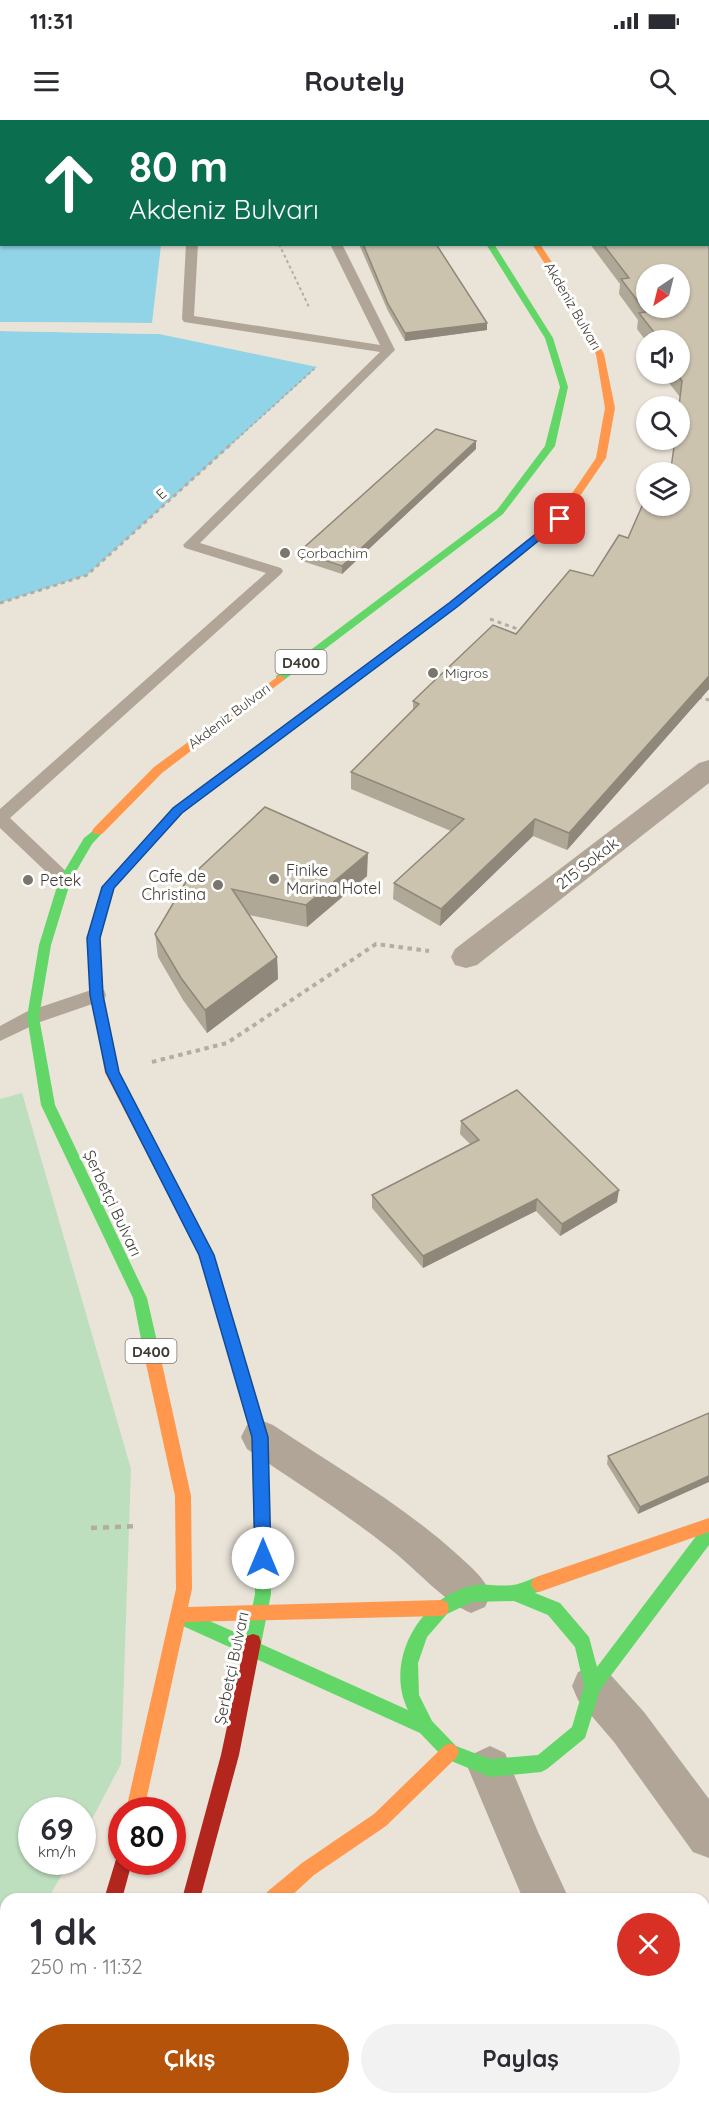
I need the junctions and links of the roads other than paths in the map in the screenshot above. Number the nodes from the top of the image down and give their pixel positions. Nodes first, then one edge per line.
1 (192, 246) edge
2 (337, 246) edge
3 (491, 246) edge
4 (537, 246) edge
5 (388, 350) junction
6 (709, 769) edge
7 (0, 818) edge
8 (65, 880) junction
9 (466, 957) road end
10 (97, 995) junction
11 (33, 1017) junction
12 (0, 1034) edge
13 (112, 1072) joint
14 (48, 1105) joint
15 (260, 1437) junction
16 (709, 1525) edge
17 (709, 1532) edge
18 (514, 1593) junction
19 (456, 1601) junction
20 (259, 1614) junction
21 (180, 1616) junction
22 (252, 1648) junction
23 (593, 1686) junction
24 (426, 1727) junction
25 (450, 1752) junction
26 (490, 1768) junction
27 (138, 1797) edge
28 (709, 1825) edge
29 (709, 1835) edge
30 (119, 1875) edge
31 (115, 1893) edge
32 (193, 1893) edge
33 (281, 1893) edge
34 (543, 1893) edge

1 - 5 lane
2 - 5 lane
3 - 8 main road, Akdeniz Bulvarı / D400
4 - 10 main road, Akdeniz Bulvarı / D400
5 - 7 lane
6 - 9 street, 215 Sokak
7 - 8 lane
8 - 11 main road, Akdeniz Bulvarı / D400
10 - 11 lane
10 - 13 main road, Akdeniz Bulvarı / D400
11 - 12 lane
11 - 14 main road, Akdeniz Bulvarı / D400
13 - 15 main road, Şerbetçi Bulvarı / D400
14 - 21 main road, Şerbetçi Bulvarı / D400
15 - 19 street
15 - 20 main road, Şerbetçi Bulvarı / D400
16 - 18 main road
17 - 23 main road
18 - 19 main road
18 - 23 main road
19 - 20 main road
19 - 24 main road
20 - 21 main road
20 - 22 main road, Şerbetçi Bulvarı / D400
21 - 22 main road
21 - 27 main road, Şerbetçi Bulvarı / D400
22 - 24 main road
22 - 32 main road, Şerbetçi Bulvarı / D400
23 - 26 main road
23 - 29 street
24 - 25 main road
25 - 26 main road
25 - 33 main road
26 - 34 street
28 - 29 street
30 - 31 main road

